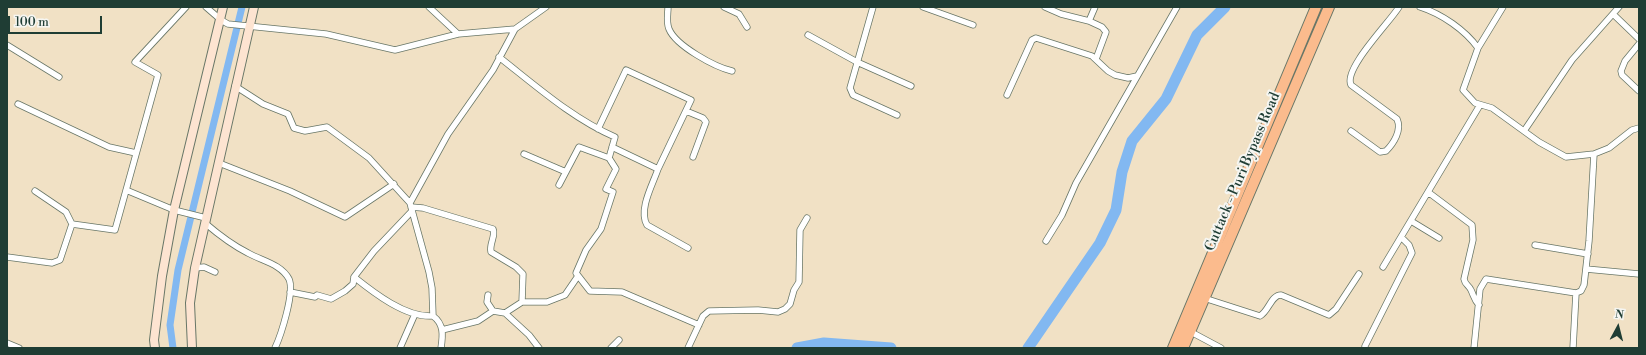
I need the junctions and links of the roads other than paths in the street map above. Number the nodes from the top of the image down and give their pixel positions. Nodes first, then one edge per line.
1 (186, 7) edge
2 (206, 7) edge
3 (223, 7) edge
4 (254, 7) edge
5 (429, 7) edge
6 (546, 7) edge
7 (668, 7) edge
8 (724, 7) edge
9 (873, 7) edge
10 (923, 7) edge
11 (1045, 7) edge
12 (1095, 7) edge
13 (1177, 7) edge
14 (1316, 7) edge
15 (1329, 7) edge
16 (1399, 7) edge
17 (1420, 7) edge
18 (1503, 7) edge
19 (1619, 7) edge
20 (1434, 9) edge
21 (1613, 14) junction
22 (1089, 21) junction
23 (224, 22) junction
24 (973, 25) dead end
25 (747, 26) dead end
26 (246, 27) junction
27 (515, 29) junction
28 (458, 34) junction
29 (808, 35) dead end
30 (1639, 39) edge
31 (1639, 44) edge
32 (7, 45) edge
33 (1478, 48) junction
34 (499, 58) junction
35 (1096, 59) junction
36 (857, 62) junction
37 (732, 71) dead end
38 (1137, 76) junction
39 (59, 77) dead end
40 (235, 86) junction
41 (911, 86) dead end
42 (1639, 91) edge
43 (1007, 95) dead end
44 (18, 104) dead end
45 (1480, 104) junction
46 (686, 111) junction
47 (897, 115) dead end
48 (1639, 128) edge
49 (598, 129) junction
50 (1351, 131) dead end
51 (1524, 131) junction
52 (612, 147) junction
53 (136, 154) junction
54 (524, 154) dead end
55 (1594, 154) junction
56 (609, 158) junction
57 (693, 158) dead end
58 (219, 163) junction
59 (658, 169) junction
60 (566, 172) junction
61 (394, 184) junction
62 (559, 185) dead end
63 (126, 190) junction
64 (35, 191) dead end
65 (1428, 192) junction
66 (411, 207) junction
67 (174, 210) junction
68 (807, 218) dead end
69 (206, 221) junction
70 (1411, 221) junction
71 (72, 224) junction
72 (1402, 237) junction
73 (1439, 238) dead end
74 (1046, 241) dead end
75 (1535, 245) dead end
76 (688, 248) dead end
77 (1588, 254) junction
78 (7, 257) edge
79 (1383, 267) dead end
80 (194, 268) junction
81 (1586, 269) junction
82 (215, 272) dead end
83 (1359, 274) dead end
84 (1639, 274) edge
85 (578, 276) junction
86 (354, 277) junction
87 (290, 292) junction
88 (1576, 293) junction
89 (488, 295) dead end
90 (1204, 298) junction
91 (522, 302) junction
92 (1479, 305) junction
93 (493, 311) junction
94 (505, 313) junction
95 (415, 314) junction
96 (433, 316) junction
97 (699, 325) junction
98 (442, 330) junction
99 (1191, 332) junction
100 (619, 340) dead end
101 (7, 343) edge
102 (1365, 346) dead end
103 (19, 348) edge
104 (155, 348) edge
105 (192, 348) edge
106 (275, 348) edge
107 (400, 348) edge
108 (441, 348) edge
109 (539, 348) edge
110 (610, 348) edge
111 (688, 348) edge
112 (1173, 348) edge
113 (1184, 348) edge
114 (1222, 348) edge
115 (1474, 348) edge
116 (1573, 348) edge

1 - 53 street
2 - 23 street
3 - 23 street
4 - 26 street
5 - 28 street
6 - 27 street
7 - 37 street
8 - 25 street
9 - 36 street
10 - 24 street
11 - 22 street
12 - 22 street
13 - 38 street
14 - 112 highway, Cuttack - Puri Bypass Road
15 - 90 highway, Cuttack - Puri Bypass Road
16 - 50 street
17 - 20 street
18 - 33 street
19 - 21 street
20 - 33 street
21 - 30 street
21 - 51 street
22 - 35 street
23 - 26 street
23 - 67 street
26 - 28 street
26 - 40 street
27 - 28 street
27 - 34 street
29 - 36 street
31 - 42 street
32 - 39 street
33 - 45 street
34 - 49 street
34 - 66 street
35 - 38 street
35 - 43 street
36 - 41 street
36 - 47 street
38 - 74 street
40 - 58 street
40 - 61 street
44 - 53 street
45 - 51 street
45 - 65 street
46 - 49 street
46 - 57 street
46 - 59 street
48 - 55 street
49 - 52 street
51 - 55 street
52 - 56 street
52 - 59 street
53 - 63 street
54 - 60 street
55 - 77 street
56 - 60 street
56 - 85 street
58 - 61 street
58 - 69 street
59 - 76 street
60 - 62 street
61 - 66 street
63 - 67 street
63 - 71 street
64 - 71 street
65 - 70 street
65 - 92 street
66 - 86 street
66 - 91 street
66 - 96 street
67 - 69 street
67 - 104 street
68 - 97 street
69 - 80 street
69 - 87 street
70 - 72 street
70 - 73 street
71 - 78 street
72 - 79 street
72 - 102 street
75 - 77 street
77 - 81 street
80 - 82 street
80 - 105 street
81 - 84 street
81 - 88 street
83 - 90 street
85 - 91 street
85 - 97 street
86 - 87 street
86 - 95 street
87 - 106 street
88 - 92 street
88 - 116 street
89 - 93 street
90 - 99 highway, Cuttack - Puri Bypass Road
91 - 94 street
92 - 115 street
93 - 94 street
93 - 98 street
94 - 109 street
95 - 96 street
95 - 107 street
96 - 98 street
97 - 111 street
98 - 108 street
99 - 113 highway, Cuttack - Puri Bypass Road
99 - 114 street
100 - 110 street
101 - 103 street

